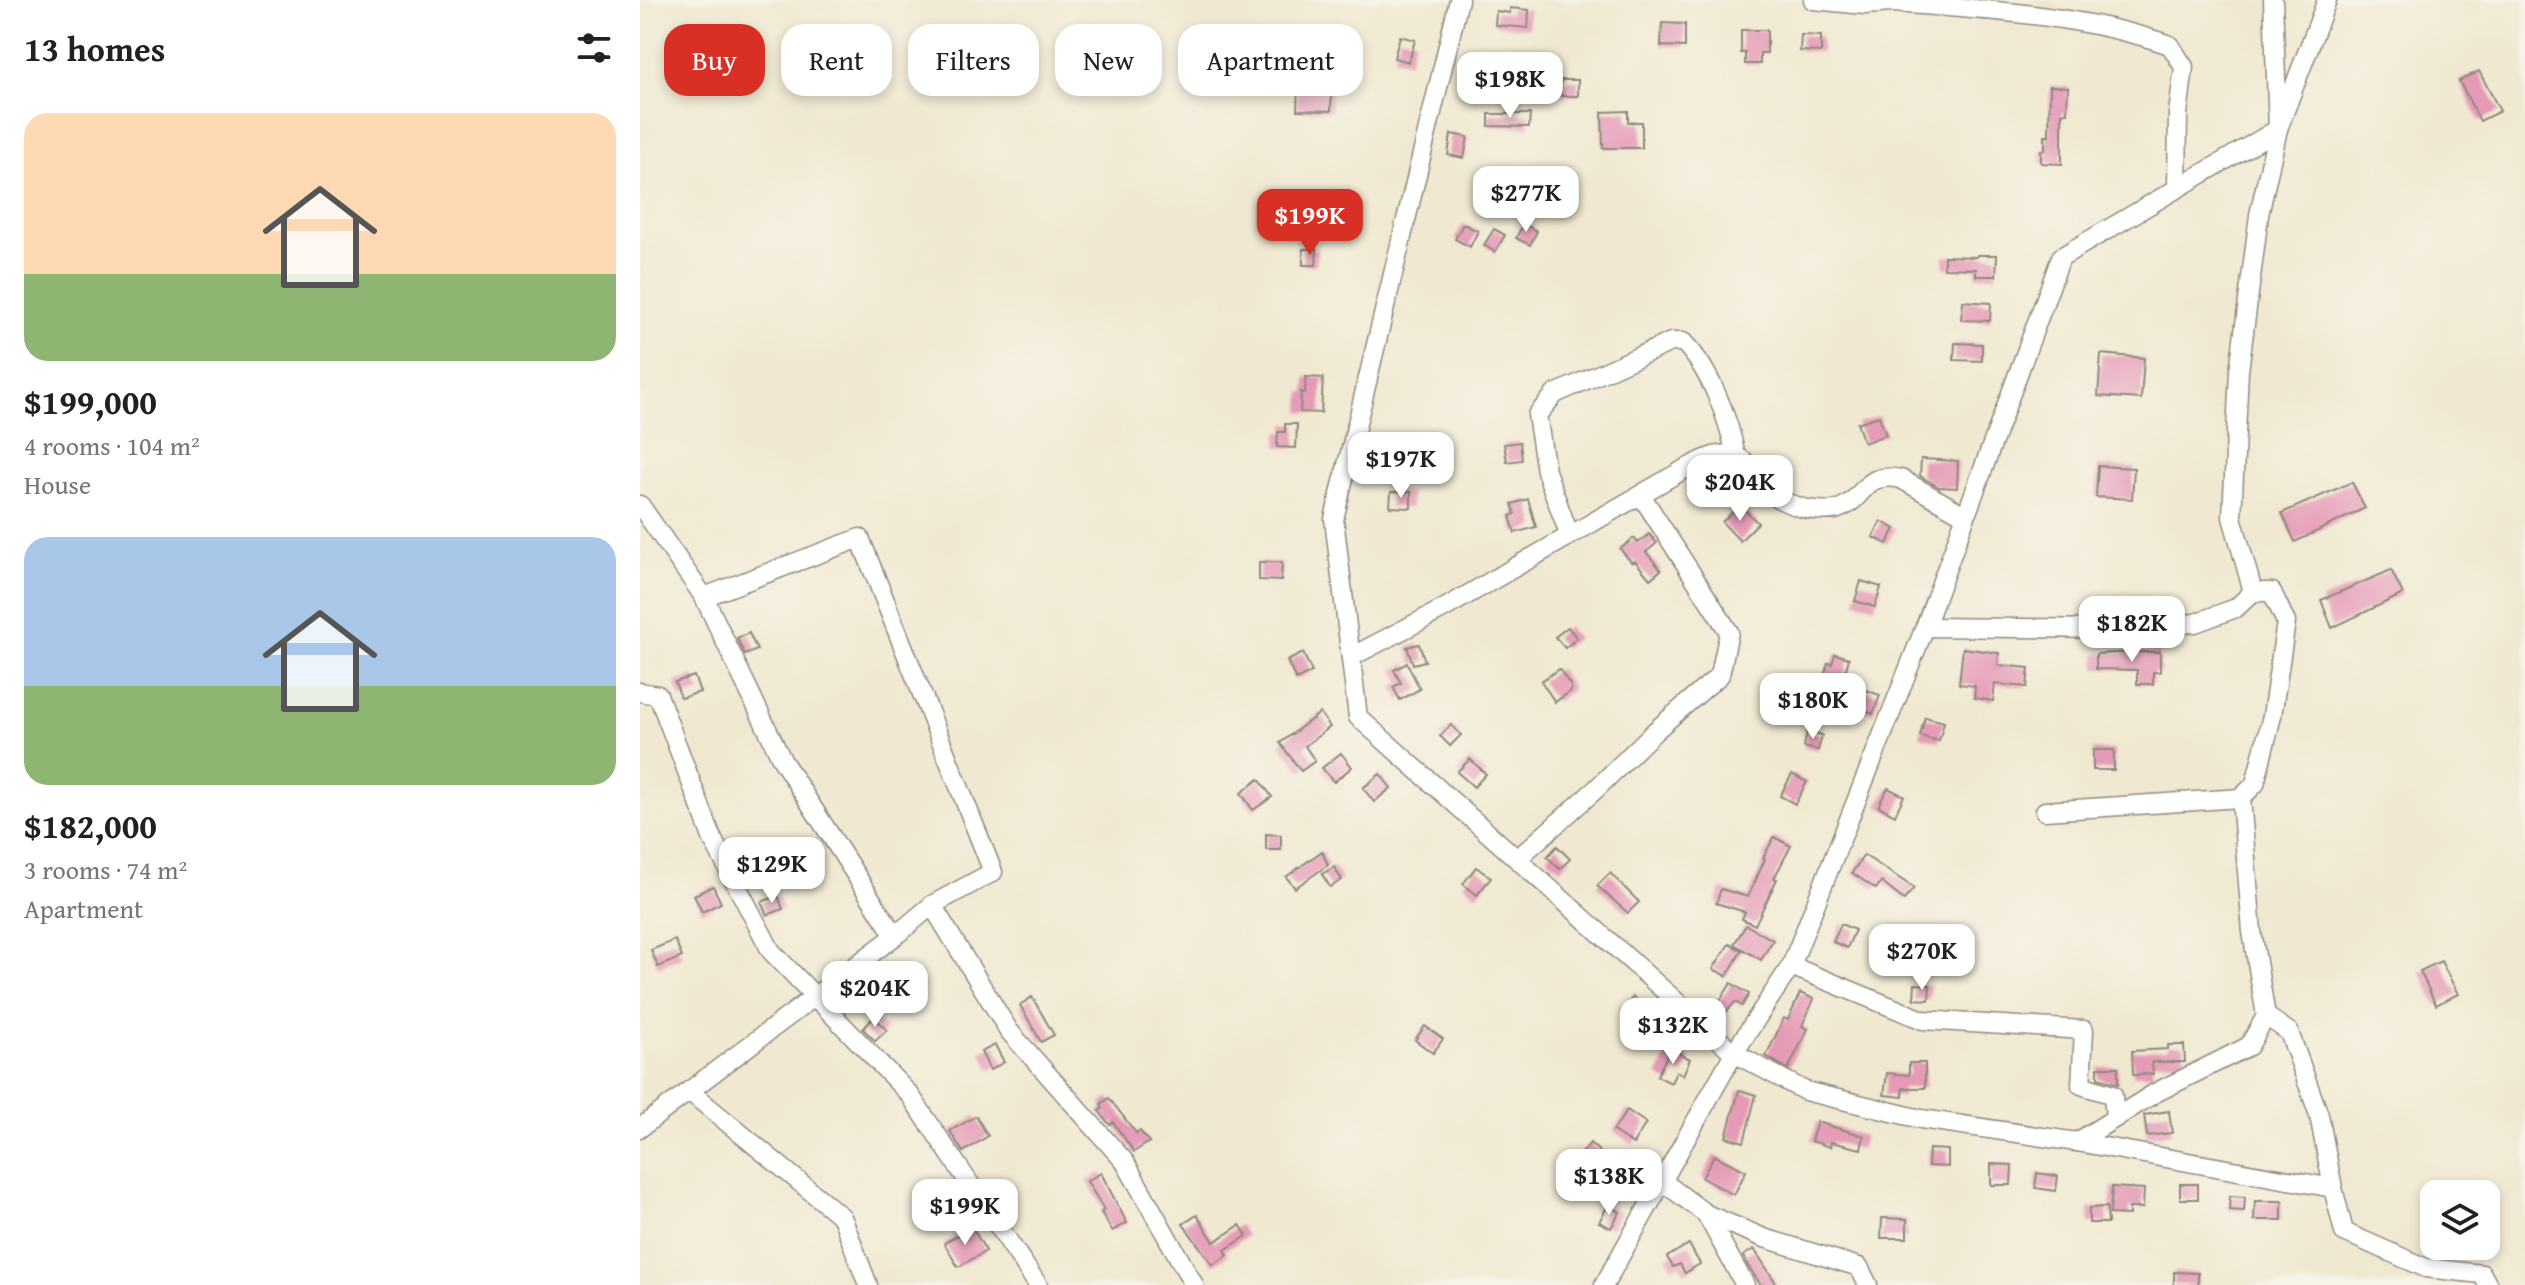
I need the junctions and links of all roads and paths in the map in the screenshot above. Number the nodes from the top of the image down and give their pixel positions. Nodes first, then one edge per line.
1 (1459, 0) edge
2 (1813, 0) edge
3 (2273, 0) edge
4 (2327, 0) edge
5 (1892, 2) edge
6 (2278, 129) junction
7 (2177, 189) junction
8 (1736, 457) junction
9 (1641, 495) junction
10 (640, 505) edge
11 (1966, 516) junction
12 (1569, 534) junction
13 (2253, 592) junction
14 (704, 597) junction
15 (1925, 627) junction
16 (1351, 657) junction
17 (640, 692) edge
18 (2241, 798) junction
19 (2045, 811) dead end
20 (1517, 859) junction
21 (932, 905) junction
22 (895, 936) junction
23 (1791, 966) junction
24 (812, 996) junction
25 (2266, 1016) junction
26 (1734, 1053) junction
27 (689, 1091) junction
28 (2115, 1118) junction
29 (640, 1128) edge
30 (2077, 1142) junction
31 (1662, 1181) junction
32 (2333, 1188) junction
33 (1706, 1214) junction
34 (1607, 1283) edge
35 (868, 1285) edge
36 (1038, 1285) edge
37 (1194, 1285) edge
38 (1745, 1285) edge
39 (1868, 1285) edge
40 (2488, 1285) edge

1 - 16 street
2 - 5 street
3 - 6 street
4 - 6 street
5 - 7 street
6 - 7 street
6 - 13 street
7 - 11 street
8 - 9 street
8 - 11 street
8 - 12 street
9 - 12 street
9 - 20 street
10 - 14 street
11 - 15 street
12 - 16 street
13 - 15 street
13 - 18 street
14 - 21 street
14 - 22 street
15 - 23 street
16 - 20 street
17 - 24 street
18 - 19 street
18 - 25 street
20 - 26 street
21 - 22 street
21 - 37 street
22 - 24 street
23 - 26 street
23 - 28 street
24 - 27 street
24 - 36 street
25 - 28 street
25 - 32 street
26 - 30 street
26 - 31 street
27 - 29 street
27 - 35 street
28 - 30 street
30 - 32 street
31 - 33 street
31 - 34 street
32 - 40 street
33 - 38 street
33 - 39 street

